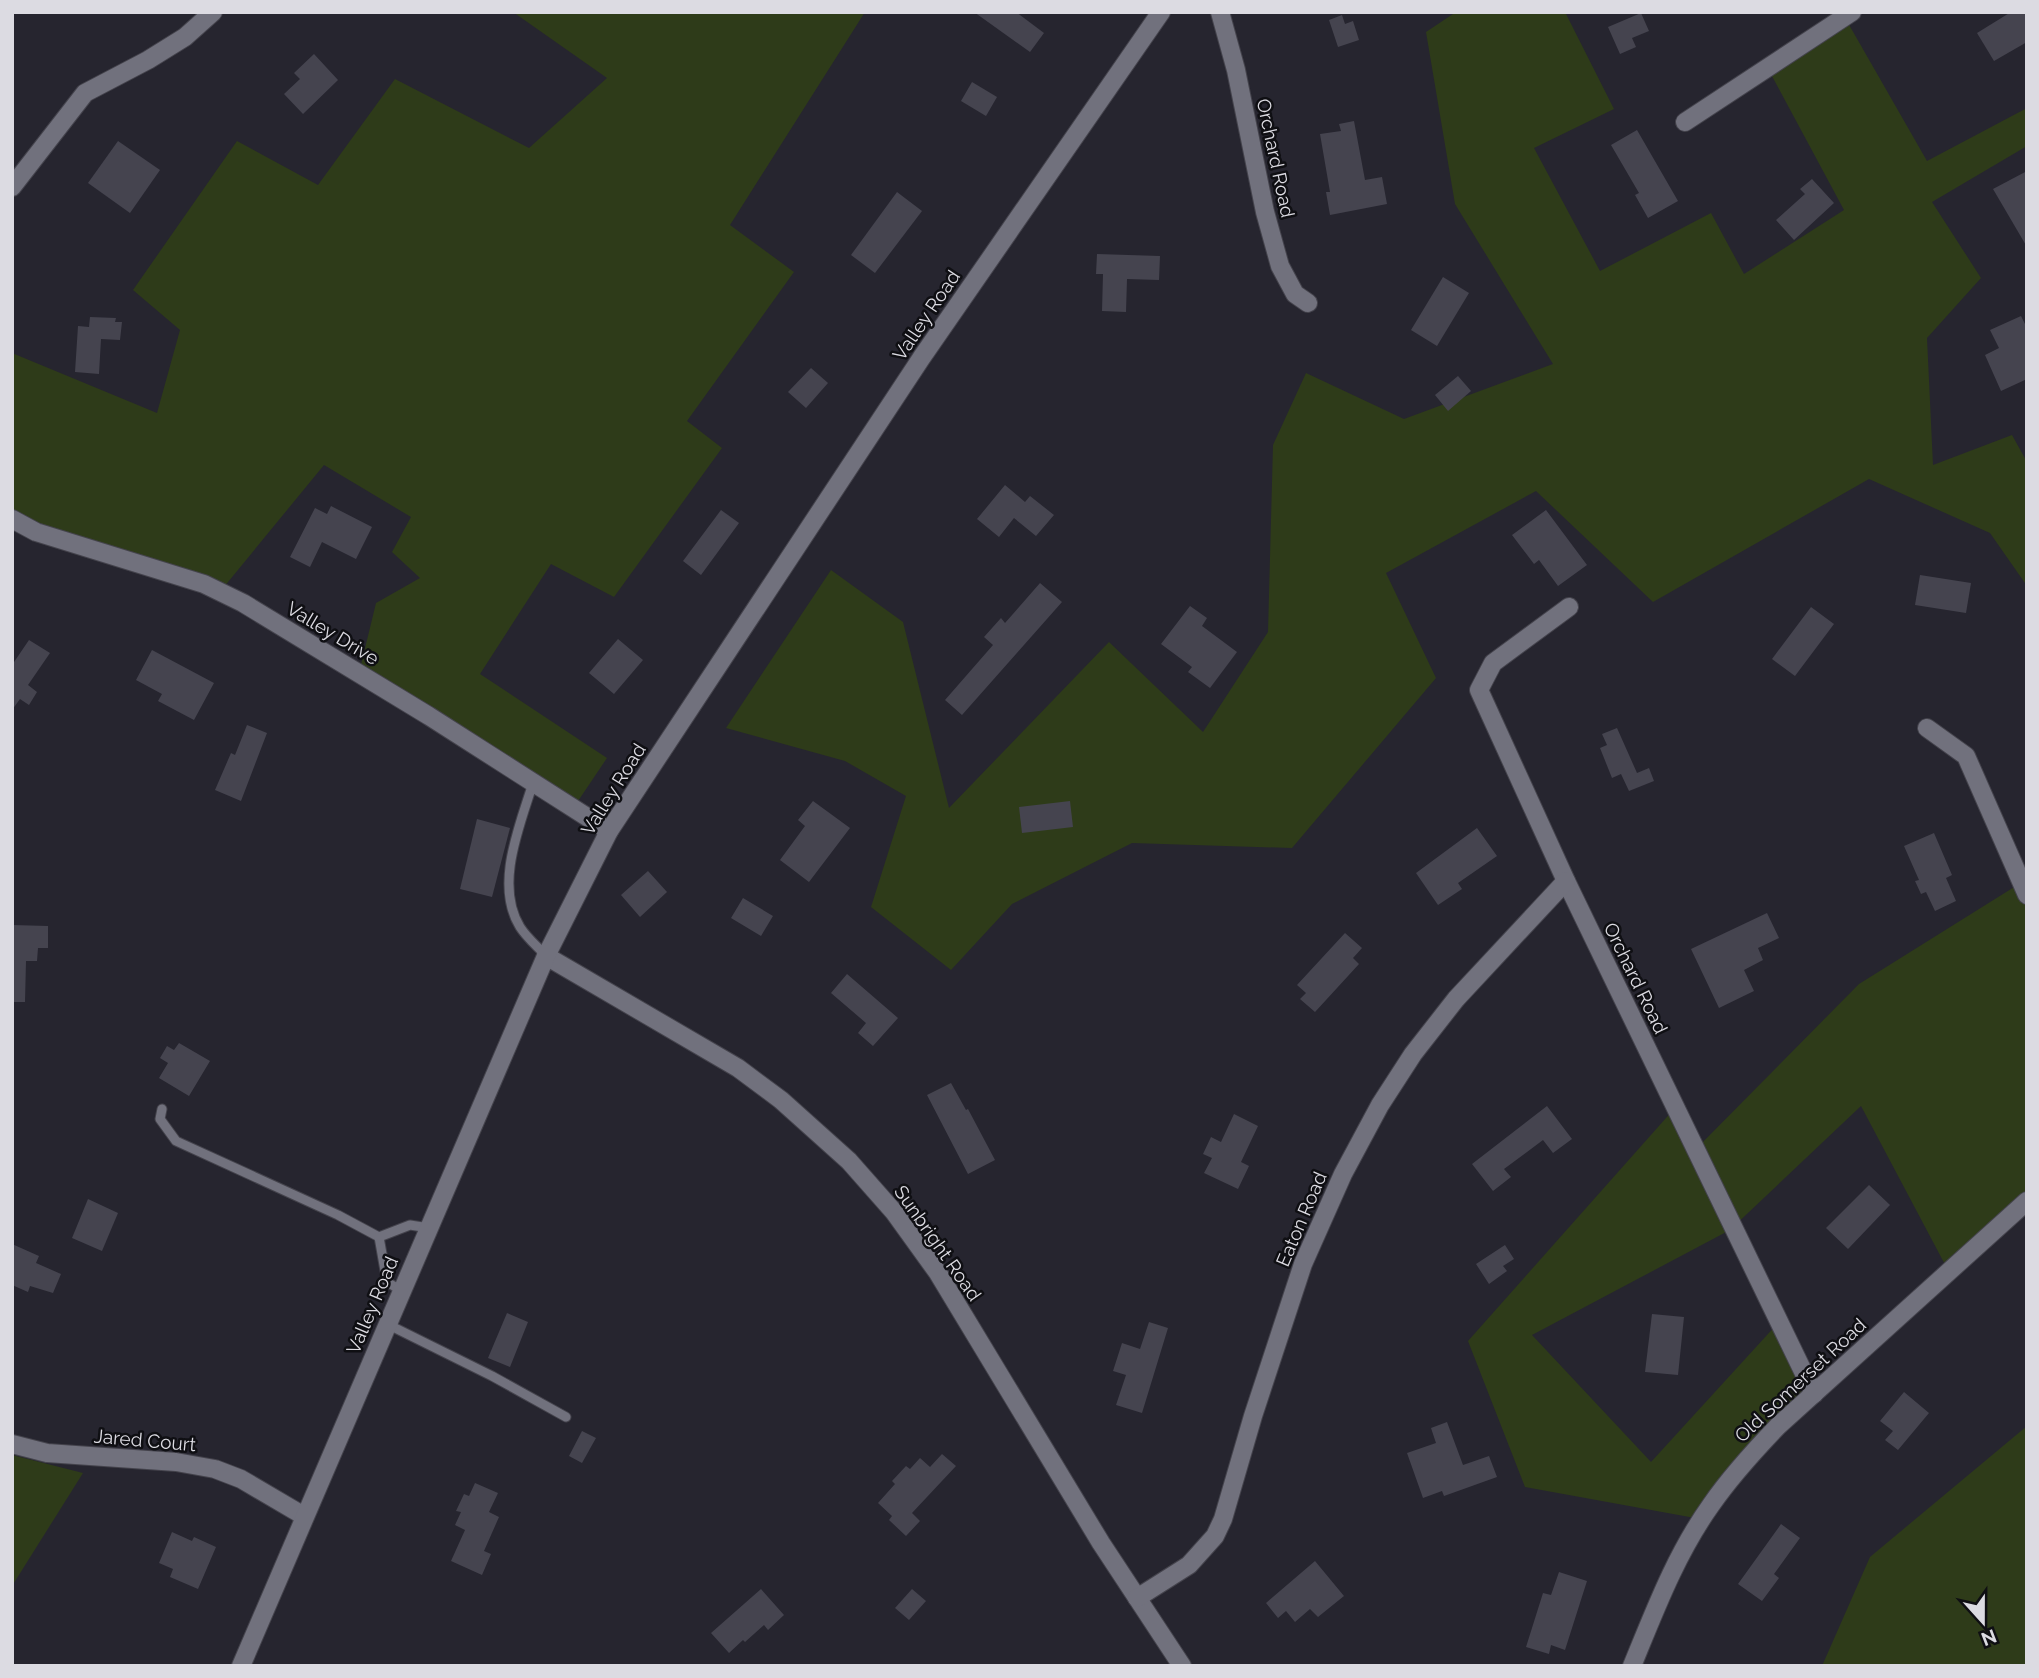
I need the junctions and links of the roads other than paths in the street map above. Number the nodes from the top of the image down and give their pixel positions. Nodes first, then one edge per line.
1 (213, 12) edge
2 (1161, 12) edge
3 (1220, 12) edge
4 (1852, 12) edge
5 (1685, 122) dead end
6 (12, 187) edge
7 (1308, 303) dead end
8 (12, 519) edge
9 (1569, 607) dead end
10 (1927, 728) dead end
11 (533, 783) junction
12 (609, 831) junction
13 (1566, 881) junction
14 (2027, 895) edge
15 (546, 956) junction
16 (162, 1109) dead end
17 (2027, 1201) edge
18 (429, 1228) junction
19 (379, 1237) junction
20 (402, 1291) junction
21 (387, 1324) junction
22 (1814, 1394) junction
23 (566, 1417) dead end
24 (12, 1444) edge
25 (304, 1516) junction
26 (1137, 1598) junction
27 (241, 1666) edge
28 (1182, 1666) edge
29 (1632, 1666) edge

1 - 6 street
2 - 12 street, Valley Road
3 - 7 street, Orchard Road
4 - 5 street
8 - 11 street, Valley Drive
9 - 13 street, Orchard Road
10 - 14 street
11 - 12 street, Valley Drive
11 - 15 lane
12 - 15 street, Valley Road
13 - 22 street, Orchard Road
13 - 26 street, Eaton Road
15 - 18 street, Valley Road
15 - 26 street, Sunbright Road
16 - 19 lane
17 - 22 street, Old Somerset Road
18 - 19 lane
18 - 20 street, Valley Road
19 - 20 lane
20 - 21 street, Valley Road
21 - 23 lane
21 - 25 street, Valley Road
22 - 29 street, Old Somerset Road
24 - 25 street, Jared Court
25 - 27 street, Valley Road
26 - 28 street, Sunbright Road

